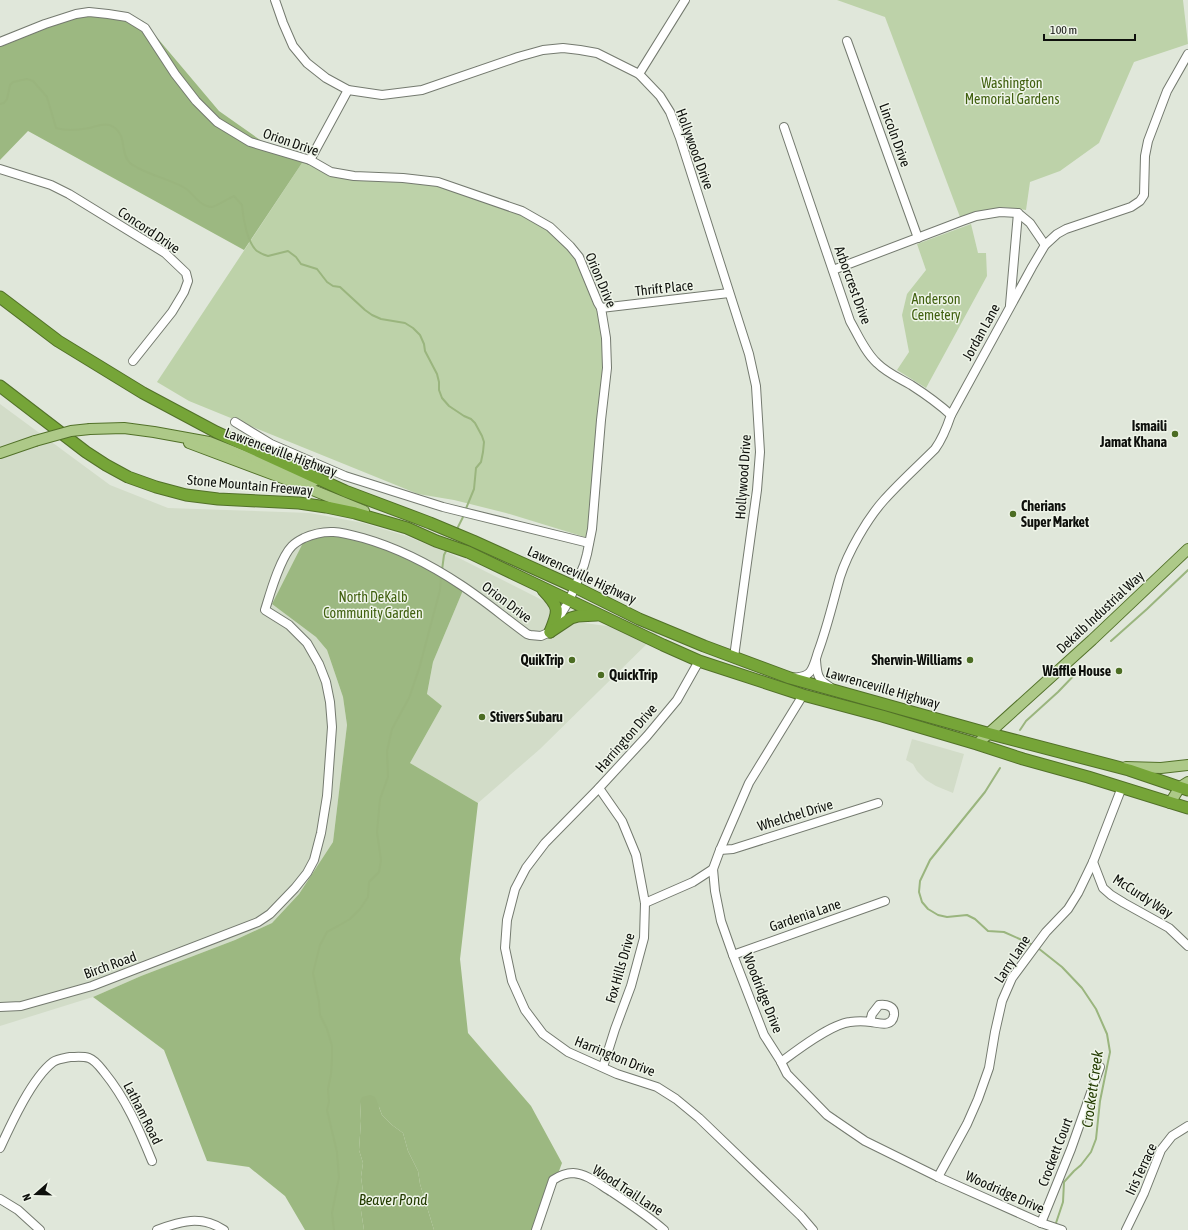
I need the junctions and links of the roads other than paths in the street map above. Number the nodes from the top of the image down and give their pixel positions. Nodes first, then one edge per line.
1 (275, 0) edge
2 (685, 0) edge
3 (847, 41) dead end
4 (0, 42) edge
5 (1188, 54) edge
6 (639, 74) junction
7 (348, 90) junction
8 (784, 127) dead end
9 (310, 160) junction
10 (0, 169) edge
11 (1018, 213) junction
12 (918, 238) junction
13 (1045, 245) junction
14 (832, 270) junction
15 (729, 294) junction
16 (0, 298) edge
17 (601, 308) junction
18 (1010, 308) junction
19 (133, 361) dead end
20 (0, 386) edge
21 (951, 415) junction
22 (235, 422) dead end
23 (168, 435) junction
24 (0, 453) edge
25 (345, 491) junction
26 (407, 528) junction
27 (589, 543) junction
28 (1188, 549) edge
29 (540, 587) junction
30 (575, 587) junction
31 (569, 601) junction
32 (265, 610) joint
33 (600, 615) junction
34 (550, 632) junction
35 (734, 657) junction
36 (816, 658) junction
37 (699, 661) junction
38 (790, 678) junction
39 (834, 690) junction
40 (803, 695) junction
41 (987, 733) junction
42 (976, 744) junction
43 (1188, 765) edge
44 (1116, 767) junction
45 (1122, 787) junction
46 (1185, 787) edge
47 (600, 788) junction
48 (1170, 803) junction
49 (878, 804) dead end
50 (1188, 808) edge
51 (720, 850) junction
52 (1093, 862) junction
53 (713, 869) junction
54 (885, 901) dead end
55 (645, 903) junction
56 (1188, 946) edge
57 (733, 954) junction
58 (0, 1007) edge
59 (870, 1022) dead end
60 (781, 1062) junction
61 (1100, 1067) dead end
62 (603, 1068) junction
63 (1188, 1126) edge
64 (0, 1148) edge
65 (152, 1160) dead end
66 (938, 1177) junction
67 (0, 1199) edge
68 (1041, 1223) junction
69 (40, 1230) edge
70 (157, 1230) edge
71 (224, 1230) edge
72 (536, 1230) edge
73 (664, 1230) edge
74 (813, 1230) edge
75 (1062, 1230) edge
76 (1126, 1230) edge

1 - 7 street, Hollywood Drive
2 - 6 street
3 - 12 street, Lincoln Drive
4 - 9 street, Orion Drive
5 - 13 street, Jordan Lane
6 - 7 street, Hollywood Drive
6 - 15 street, Hollywood Drive
7 - 9 street
8 - 14 street, Arborcrest Drive
9 - 17 street, Orion Drive
10 - 19 street, Concord Drive
11 - 12 street
11 - 13 street
11 - 18 street
12 - 14 street
13 - 18 street, Jordan Lane
14 - 21 street, Arborcrest Drive
15 - 17 street, Thrift Place
15 - 35 street, Hollywood Drive
16 - 25 highway, Stone Mountain Freeway
17 - 27 street, Orion Drive
18 - 21 street, Jordan Lane
20 - 26 highway, Stone Mountain Freeway
21 - 36 street, Jordan Lane
22 - 27 street
23 - 24 main road, Lawrenceville Highway, bridge
23 - 25 main road, Lawrenceville Highway
23 - 26 main road, Lawrenceville Highway
25 - 30 highway, Lawrenceville Highway
26 - 29 highway, Lawrenceville Highway
27 - 30 street, Orion Drive
28 - 41 main road, Dekalb Industrial Way
29 - 31 highway, Lawrenceville Highway
29 - 34 highway
30 - 31 street, Orion Drive
30 - 35 highway, Lawrenceville Highway
31 - 33 highway, Lawrenceville Highway
31 - 34 street, Orion Drive
32 - 34 street, Orion Drive
32 - 58 street, Birch Road
33 - 34 highway
33 - 37 highway, Lawrenceville Highway
35 - 38 highway, Lawrenceville Highway
36 - 38 street, Jordan Lane
36 - 39 street, Jordan Lane
37 - 40 highway, Lawrenceville Highway
37 - 47 street, Harrington Drive
38 - 39 highway, Lawrenceville Highway
39 - 41 highway, Lawrenceville Highway
40 - 42 highway, Lawrenceville Highway
40 - 51 street, Woodridge Drive
41 - 42 main road, Dekalb Industrial Way
41 - 44 highway, Lawrenceville Highway
42 - 45 highway, Lawrenceville Highway
43 - 44 main road
44 - 46 highway, Lawrenceville Highway
45 - 48 highway, Lawrenceville Highway
45 - 52 street, Larry Lane
46 - 48 main road
47 - 55 street, Fox Hills Drive
47 - 62 street, Harrington Drive
48 - 50 highway, Lawrenceville Highway
49 - 51 street, Whelchel Drive
51 - 53 street, Woodridge Drive
52 - 56 street, McCurdy Way
52 - 66 street, Larry Lane
53 - 55 street
53 - 57 street, Woodridge Drive
54 - 57 street, Gardenia Lane
55 - 62 street, Fox Hills Drive
57 - 60 street, Woodridge Drive
59 - 60 street
60 - 66 street, Woodridge Drive
61 - 68 street, Crockett Court
62 - 74 street, Harrington Drive
63 - 76 street, Iris Terrace
64 - 65 street, Latham Road
66 - 68 street, Woodridge Drive
67 - 69 street
68 - 75 street, Woodridge Drive
70 - 71 street
72 - 73 street, Wood Trail Lane

